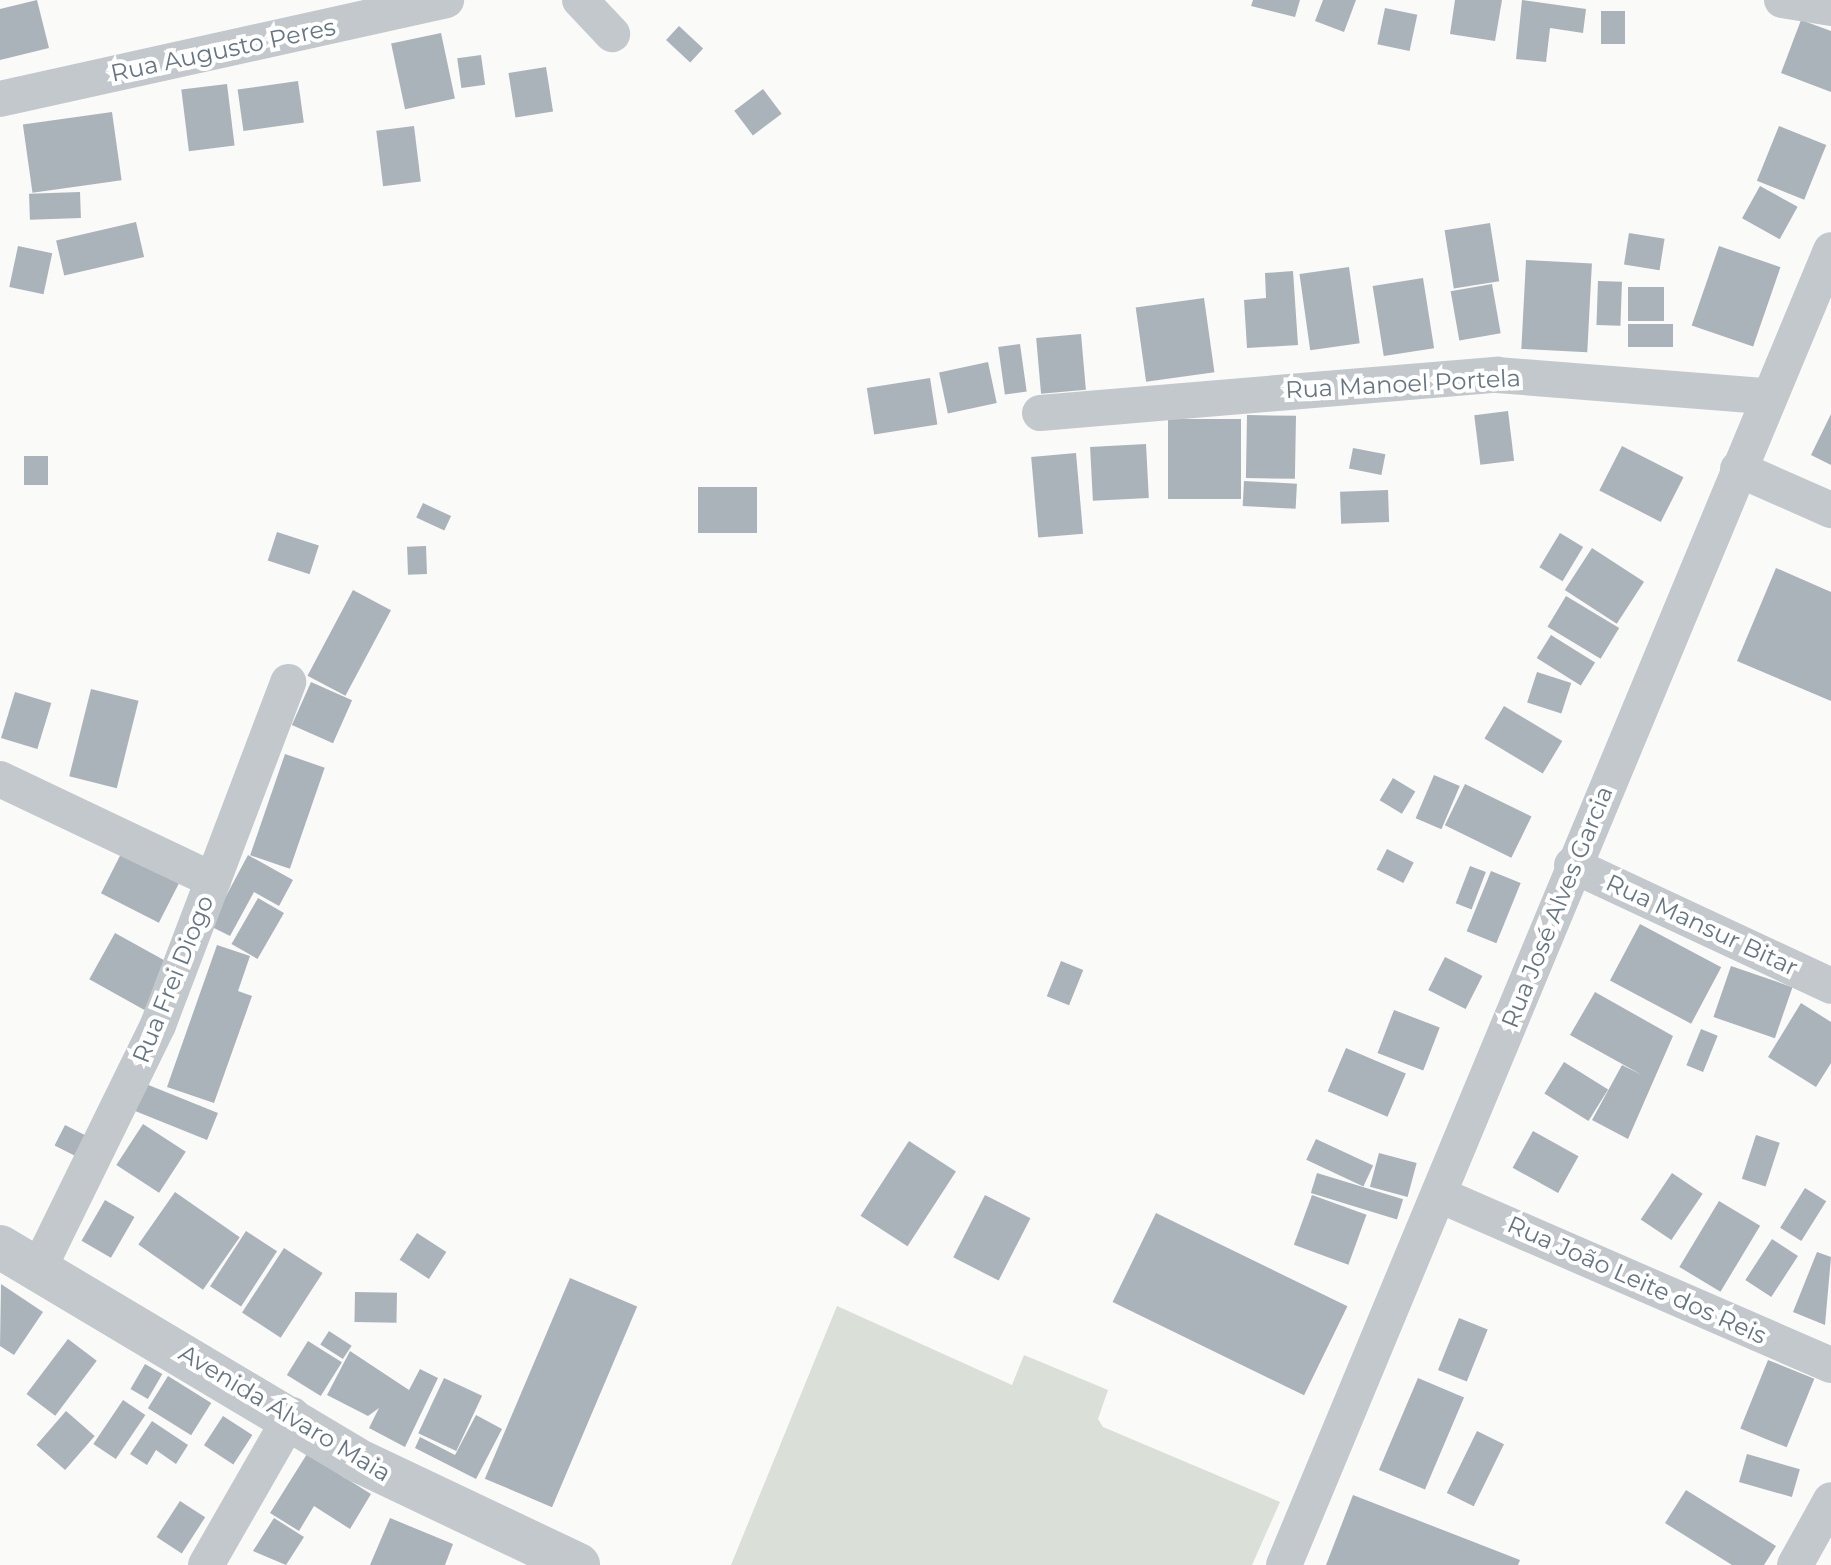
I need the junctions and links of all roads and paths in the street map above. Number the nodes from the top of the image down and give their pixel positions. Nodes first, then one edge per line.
1 (446, 0) edge
2 (580, 0) edge
3 (1782, 0) edge
4 (1831, 8) edge
5 (612, 34) dead end
6 (0, 99) edge
7 (1831, 250) edge
8 (1766, 396) junction
9 (1040, 413) dead end
10 (1738, 469) junction
11 (1831, 510) edge
12 (288, 682) dead end
13 (0, 779) edge
14 (1572, 865) junction
15 (213, 880) junction
16 (1831, 986) edge
17 (1442, 1196) junction
18 (0, 1247) edge
19 (39, 1268) junction
20 (1831, 1365) edge
21 (292, 1415) junction
22 (1831, 1500) edge
23 (206, 1565) edge
24 (578, 1565) edge
25 (1284, 1565) edge
26 (1795, 1565) edge

1 - 6 street, Rua Augusto Peres
2 - 5 street
3 - 4 street
7 - 8 street, Rua José Alves Garcia
8 - 9 street, Rua Manoel Portela
8 - 10 street, Rua José Alves Garcia
10 - 11 street
10 - 14 street, Rua José Alves Garcia
12 - 15 street, Rua Frei Diogo
13 - 15 street
14 - 16 street, Rua Mansur Bitar
14 - 17 street, Rua José Alves Garcia
15 - 19 street, Rua Frei Diogo
17 - 20 street, Rua João Leite dos Reis
17 - 25 street, Rua José Alves Garcia
18 - 19 street, Avenida Álvaro Maia
19 - 21 street, Avenida Álvaro Maia
21 - 23 street
21 - 24 street, Avenida Álvaro Maia
22 - 26 street

